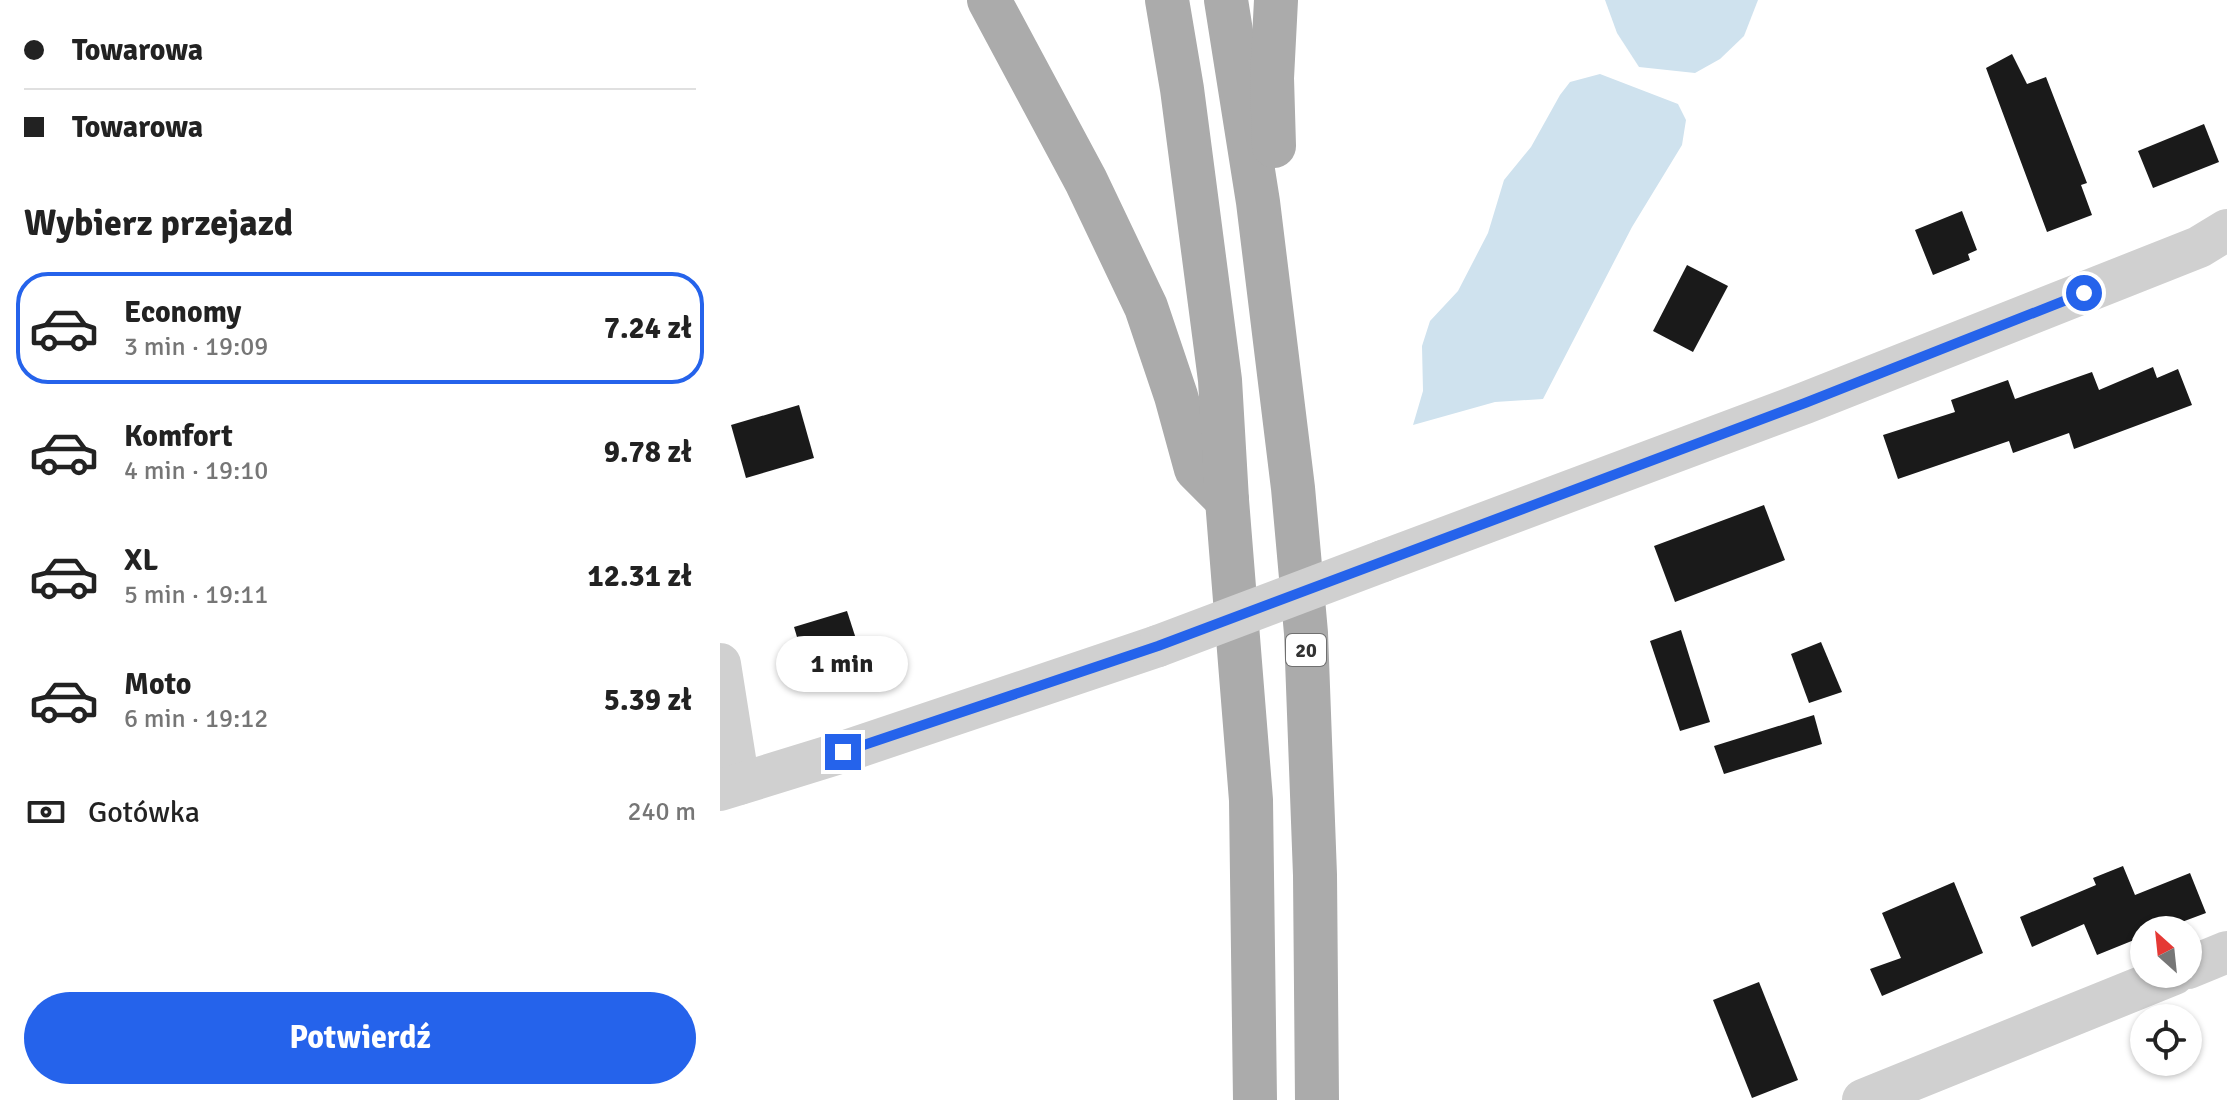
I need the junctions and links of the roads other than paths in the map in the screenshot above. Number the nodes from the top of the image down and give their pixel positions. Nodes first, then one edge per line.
1 (989, 0) edge
2 (1167, 0) edge
3 (1226, 0) edge
4 (1276, 0) edge
5 (1258, 202) junction
6 (2227, 230) edge
7 (1227, 500) junction
8 (720, 664) edge
9 (730, 787) edge
10 (2227, 952) edge
11 (2202, 962) edge
12 (2139, 988) edge
13 (1255, 1100) edge
14 (1317, 1100) edge
15 (1863, 1100) edge

1 - 7 main road
2 - 7 main road
3 - 5 main road, 20
4 - 5 main road
5 - 14 main road, 20
6 - 9 street, bridge
7 - 13 main road
8 - 9 street
10 - 11 street
12 - 15 street

